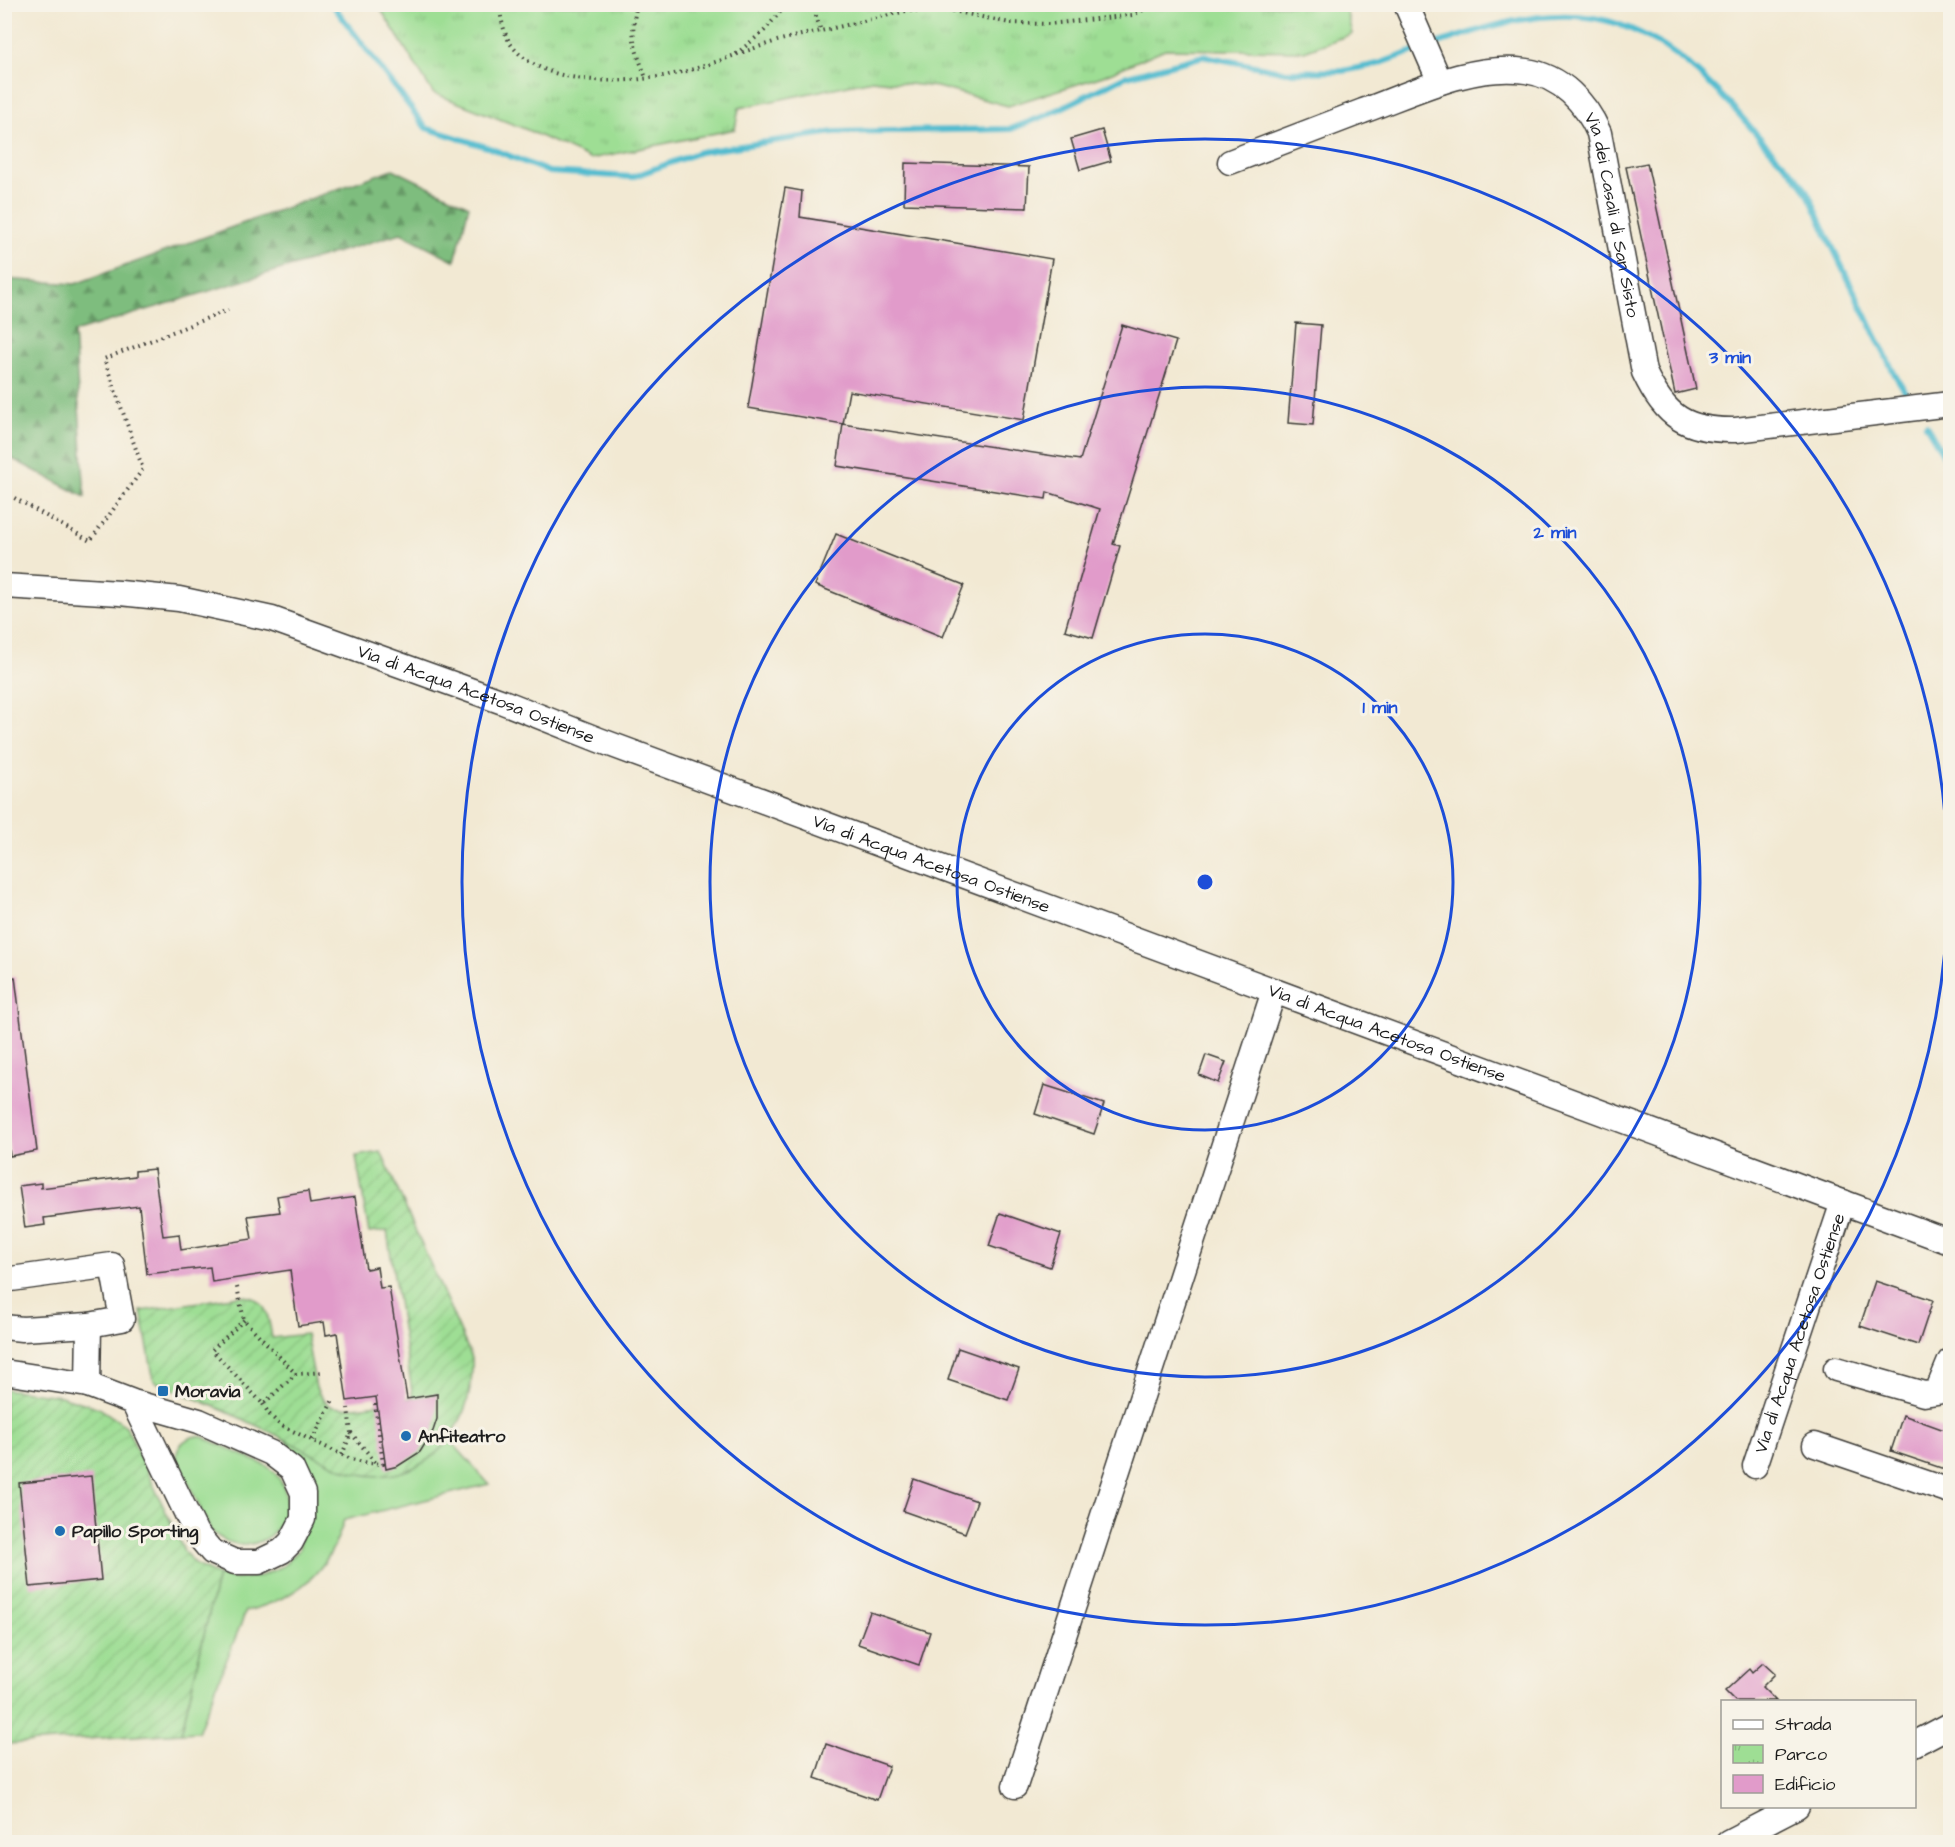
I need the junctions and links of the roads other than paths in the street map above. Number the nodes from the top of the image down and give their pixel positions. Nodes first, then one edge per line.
1 (1406, 4) edge
2 (1440, 82) junction
3 (1230, 162) dead end
4 (1950, 404) edge
5 (4, 586) edge
6 (1274, 991) junction
7 (1843, 1202) junction
8 (1950, 1242) edge
9 (4, 1280) edge
10 (89, 1325) junction
11 (4, 1327) edge
12 (1836, 1369) dead end
13 (4, 1372) edge
14 (1947, 1383) edge
15 (88, 1385) junction
16 (133, 1402) junction
17 (1815, 1445) dead end
18 (1755, 1466) dead end
19 (1950, 1491) edge
20 (1950, 1725) edge
21 (1916, 1743) edge
22 (1015, 1786) dead end
23 (1793, 1808) edge
24 (1728, 1842) edge

1 - 2 street
2 - 3 street, Via dei Casali di San Sisto
2 - 4 street, Via dei Casali di San Sisto
5 - 6 street, Via di Acqua Acetosa Ostiense
6 - 7 street, Via di Acqua Acetosa Ostiense
6 - 22 street
7 - 8 street, Via di Acqua Acetosa Ostiense
7 - 18 street, Via di Acqua Acetosa Ostiense
9 - 10 street
10 - 11 street
10 - 15 street
12 - 14 street
13 - 15 street
15 - 16 street
16 - 16 street
17 - 19 street
20 - 21 street
23 - 24 street

